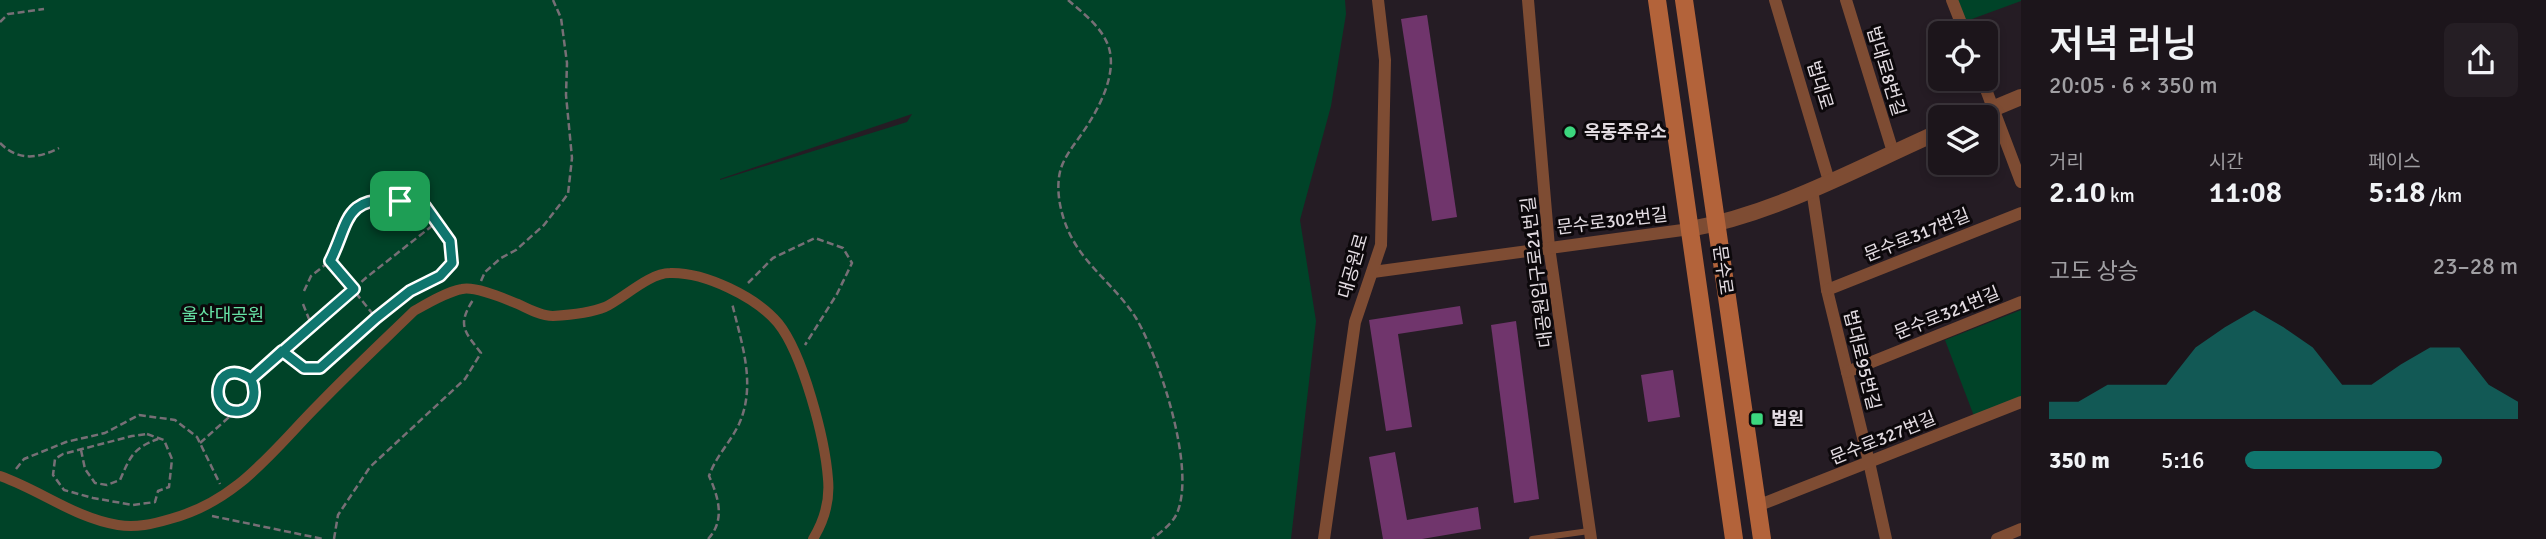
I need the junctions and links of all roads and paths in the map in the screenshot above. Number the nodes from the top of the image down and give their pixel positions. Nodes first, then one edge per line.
1 (1068, 0) edge
2 (1378, 0) edge
3 (1528, 0) edge
4 (1657, 0) edge
5 (1684, 0) edge
6 (1775, 0) edge
7 (1846, 0) edge
8 (1952, 0) edge
9 (44, 9) dead end
10 (1960, 21) edge
11 (0, 22) edge
12 (2021, 97) edge
13 (1998, 106) edge
14 (1998, 121) edge
15 (1928, 137) edge
16 (0, 143) edge
17 (59, 148) dead end
18 (1893, 152) junction
19 (1829, 181) junction
20 (2021, 182) edge
21 (1812, 189) junction
22 (2021, 213) edge
23 (437, 222) junction
24 (1716, 224) junction
25 (1690, 229) junction
26 (1549, 247) junction
27 (330, 261) junction
28 (1373, 272) junction
29 (354, 289) junction
30 (1827, 290) junction
31 (303, 291) dead end
32 (733, 291) junction
33 (2021, 302) edge
34 (303, 304) dead end
35 (376, 318) junction
36 (312, 325) junction
37 (282, 351) junction
38 (797, 357) junction
39 (1847, 372) junction
40 (251, 379) junction
41 (2021, 402) edge
42 (237, 410) junction
43 (159, 439) junction
44 (200, 443) junction
45 (81, 450) junction
46 (1870, 463) junction
47 (3, 478) edge
48 (225, 495) junction
49 (1757, 506) junction
50 (195, 512) junction
51 (2021, 529) edge
52 (1591, 535) edge
53 (323, 539) edge
54 (708, 539) edge
55 (813, 539) edge
56 (1152, 539) edge
57 (1324, 539) edge
58 (1532, 539) edge
59 (1734, 539) edge
60 (1762, 539) edge
61 (1886, 539) edge
62 (1997, 539) edge

1 - 56 path
2 - 28 street, 대공원로
3 - 26 street, 대공원입구로21번길
4 - 25 main road, 문수로
5 - 24 main road, 문수로
6 - 19 street, 법대로
7 - 18 street, 법대로8번길
8 - 10 street
9 - 11 path
12 - 13 street
14 - 20 street
15 - 18 street
16 - 17 path
18 - 19 street
19 - 21 street
21 - 24 street
21 - 30 street, 법대로95번길
22 - 30 street, 문수로317번길
23 - 27 path
23 - 29 path
23 - 35 path
24 - 25 street
24 - 49 main road, 문수로
25 - 26 street, 문수로302번길
25 - 59 main road, 문수로
26 - 28 street, 문수로302번길
26 - 52 street, 대공원입구로21번길
27 - 29 path
27 - 31 path
28 - 57 street, 대공원로
29 - 35 path
29 - 36 path
30 - 39 street, 법대로95번길
32 - 38 street
32 - 38 path
32 - 48 street
32 - 54 path
33 - 39 street, 문수로321번길
34 - 36 path
35 - 37 path
36 - 37 path
37 - 40 path
38 - 55 street
39 - 46 street, 법대로95번길
40 - 42 path
40 - 42 path
41 - 46 street, 문수로327번길
42 - 44 path
43 - 45 path
43 - 45 path
43 - 45 path
44 - 47 path
44 - 48 path
46 - 49 street, 문수로327번길
46 - 61 street, 법대로95번길
47 - 50 street
48 - 50 street
49 - 60 main road, 문수로
50 - 53 path
51 - 62 street
52 - 58 lane

